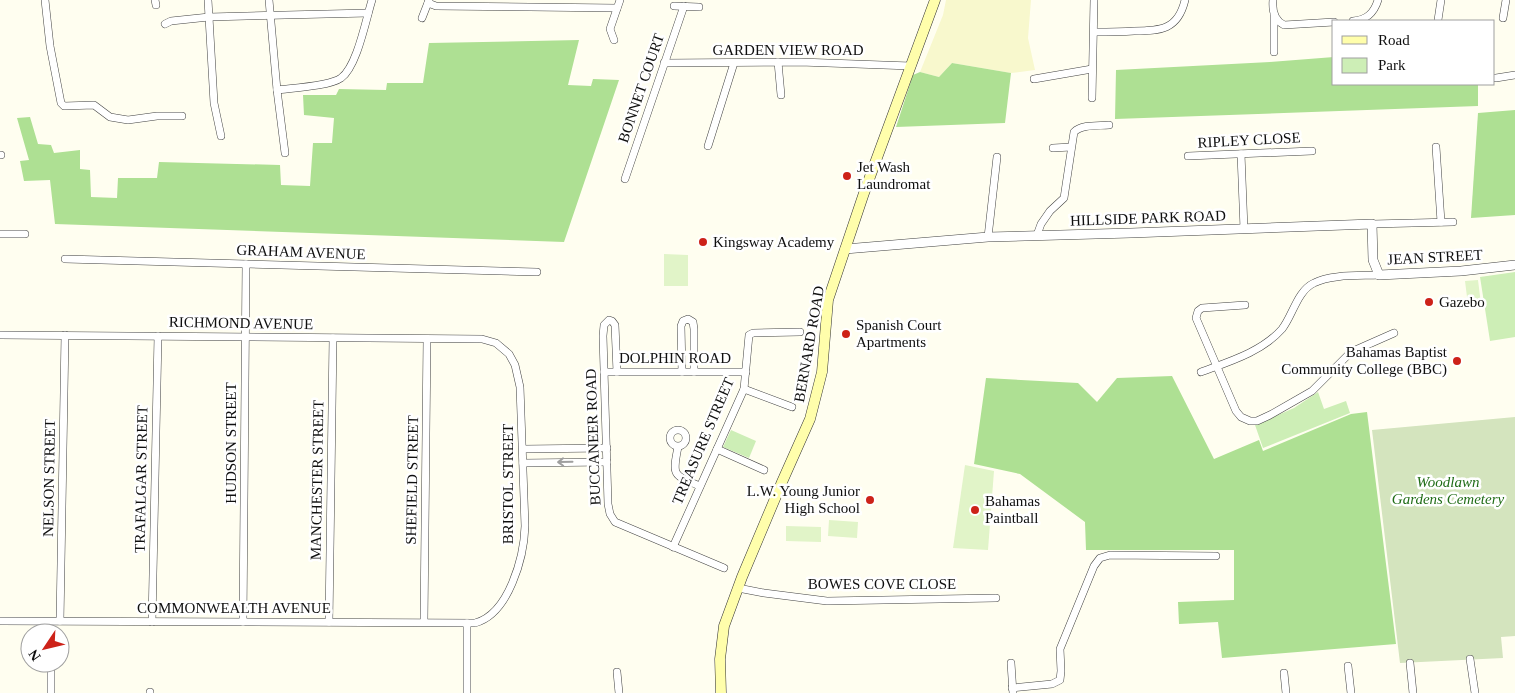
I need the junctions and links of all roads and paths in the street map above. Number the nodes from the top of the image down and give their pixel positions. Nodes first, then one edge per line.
1 (45, 0) edge
2 (208, 0) edge
3 (270, 0) edge
4 (372, 0) edge
5 (620, 0) edge
6 (935, 0) edge
7 (1094, 0) edge
8 (1185, 0) edge
9 (1273, 0) edge
10 (1378, 0) edge
11 (1441, 0) edge
12 (1506, 0) edge
13 (429, 2) edge
14 (674, 6) dead end
15 (684, 6) junction
16 (700, 7) dead end
17 (617, 8) junction
18 (1274, 12) junction
19 (368, 13) junction
20 (270, 15) junction
21 (209, 17) junction
22 (422, 18) dead end
23 (1503, 18) dead end
24 (1361, 20) edge
25 (1438, 20) edge
26 (1332, 22) edge
27 (165, 24) dead end
28 (1094, 32) junction
29 (614, 40) dead end
30 (1274, 52) dead end
31 (734, 62) junction
32 (778, 62) junction
33 (664, 63) junction
34 (911, 66) junction
35 (1092, 69) junction
36 (1515, 75) edge
37 (1496, 78) dead end
38 (1034, 79) dead end
39 (277, 90) junction
40 (781, 95) dead end
41 (1092, 98) dead end
42 (182, 116) dead end
43 (1109, 125) dead end
44 (221, 136) dead end
45 (708, 146) dead end
46 (1071, 147) junction
47 (1436, 147) dead end
48 (1054, 148) dead end
49 (1312, 151) dead end
50 (285, 153) dead end
51 (1242, 154) junction
52 (1188, 156) dead end
53 (997, 157) dead end
54 (625, 179) dead end
55 (1441, 222) junction
56 (1453, 222) dead end
57 (1372, 224) junction
58 (1244, 229) junction
59 (0, 234) edge
60 (25, 234) dead end
61 (1037, 235) junction
62 (988, 237) junction
63 (846, 249) junction
64 (65, 259) dead end
65 (246, 264) junction
66 (1515, 265) edge
67 (537, 272) dead end
68 (1379, 274) junction
69 (1245, 305) dead end
70 (800, 332) dead end
71 (1394, 333) dead end
72 (0, 335) edge
73 (65, 335) junction
74 (158, 336) junction
75 (246, 337) junction
76 (333, 338) junction
77 (427, 339) junction
78 (482, 339) joint
79 (1217, 366) junction
80 (604, 372) junction
81 (617, 372) junction
82 (682, 372) junction
83 (694, 372) junction
84 (746, 372) junction
85 (1201, 372) dead end
86 (744, 389) junction
87 (792, 407) dead end
88 (678, 447) dead end
89 (607, 448) junction
90 (523, 449) junction
91 (717, 450) junction
92 (607, 462) junction
93 (523, 463) junction
94 (764, 470) dead end
95 (700, 486) junction
96 (673, 547) junction
97 (1216, 556) dead end
98 (724, 568) dead end
99 (738, 588) junction
100 (996, 598) dead end
101 (0, 621) edge
102 (60, 622) junction
103 (152, 622) junction
104 (243, 622) junction
105 (329, 622) junction
106 (424, 622) junction
107 (467, 623) junction
108 (1470, 659) dead end
109 (1410, 662) dead end
110 (1011, 663) dead end
111 (1348, 666) dead end
112 (617, 672) dead end
113 (52, 673) edge
114 (1284, 673) dead end
115 (1013, 691) edge
116 (51, 693) edge
117 (467, 693) edge
118 (619, 693) edge
119 (721, 693) edge
120 (1286, 693) edge
121 (1351, 693) edge
122 (1414, 693) edge
123 (1475, 693) edge

1 - 42 street
2 - 21 street
3 - 20 street
4 - 19 street
5 - 17 street
6 - 34 main road, BERNARD ROAD
7 - 28 street
8 - 28 street
9 - 18 street
10 - 24 street
11 - 25 street
12 - 23 street
13 - 17 street
13 - 22 street
14 - 15 street
15 - 16 street
15 - 33 street, BONNET COURT
17 - 29 street
18 - 26 street
18 - 30 street
19 - 20 street
19 - 39 street
20 - 21 street
20 - 39 street
21 - 27 street
21 - 44 street
28 - 35 street
31 - 32 street, GARDEN VIEW ROAD
31 - 33 street, GARDEN VIEW ROAD
31 - 45 street
32 - 34 street, GARDEN VIEW ROAD
32 - 40 street
33 - 54 street, BONNET COURT
34 - 63 main road, BERNARD ROAD
35 - 38 street
35 - 41 street
36 - 37 street
39 - 50 street
43 - 46 street
46 - 48 street
46 - 61 street
47 - 55 street
49 - 51 street, RIPLEY CLOSE
51 - 52 street, RIPLEY CLOSE
51 - 58 street
53 - 62 street
55 - 56 street, HILLSIDE PARK ROAD
55 - 57 street, HILLSIDE PARK ROAD
57 - 58 street, HILLSIDE PARK ROAD
57 - 68 street, JEAN STREET
58 - 61 street, HILLSIDE PARK ROAD
59 - 60 street
61 - 62 street, HILLSIDE PARK ROAD
62 - 63 street, HILLSIDE PARK ROAD
63 - 99 main road, BERNARD ROAD
64 - 65 street, GRAHAM AVENUE
65 - 67 street, GRAHAM AVENUE
65 - 75 street, HUDSON STREET
66 - 68 street, JEAN STREET
68 - 79 street
69 - 79 street
70 - 84 street, TREASURE STREET
71 - 79 street
72 - 73 street, RICHMOND AVENUE
73 - 74 street, RICHMOND AVENUE
73 - 102 street, NELSON STREET
74 - 75 street, RICHMOND AVENUE
74 - 103 street, TRAFALGAR STREET
75 - 76 street, RICHMOND AVENUE
75 - 104 street, HUDSON STREET
76 - 77 street, RICHMOND AVENUE
76 - 105 street, MANCHESTER STREET
77 - 78 street, RICHMOND AVENUE
77 - 106 street, SHEFIELD STREET
78 - 90 street, BRISTOL STREET
79 - 85 street
80 - 81 street, DOLPHIN ROAD
80 - 81 street, BUCCANEER ROAD
80 - 89 street, BUCCANEER ROAD
81 - 82 street, DOLPHIN ROAD
82 - 83 street, DOLPHIN ROAD
82 - 83 street
83 - 84 street, DOLPHIN ROAD
84 - 86 street, TREASURE STREET
86 - 87 street
86 - 91 street, TREASURE STREET
88 - 95 street
89 - 90 street
89 - 92 street, BUCCANEER ROAD
90 - 93 street, BRISTOL STREET
91 - 94 street
91 - 95 street, TREASURE STREET
92 -> 93 street
92 - 96 street, BUCCANEER ROAD
93 - 107 street, BRISTOL STREET
95 - 96 street, TREASURE STREET
96 - 98 street, BUCCANEER ROAD
97 - 115 street
99 - 100 street, BOWES COVE CLOSE
99 - 119 main road, BERNARD ROAD
101 - 102 street, COMMONWEALTH AVENUE
102 - 103 street, COMMONWEALTH AVENUE
103 - 104 street, COMMONWEALTH AVENUE
104 - 105 street, COMMONWEALTH AVENUE
105 - 106 street, COMMONWEALTH AVENUE
106 - 107 street, COMMONWEALTH AVENUE
107 - 117 street
108 - 123 street
109 - 122 street
110 - 115 street
111 - 121 street
112 - 118 street
113 - 116 street
114 - 120 street

